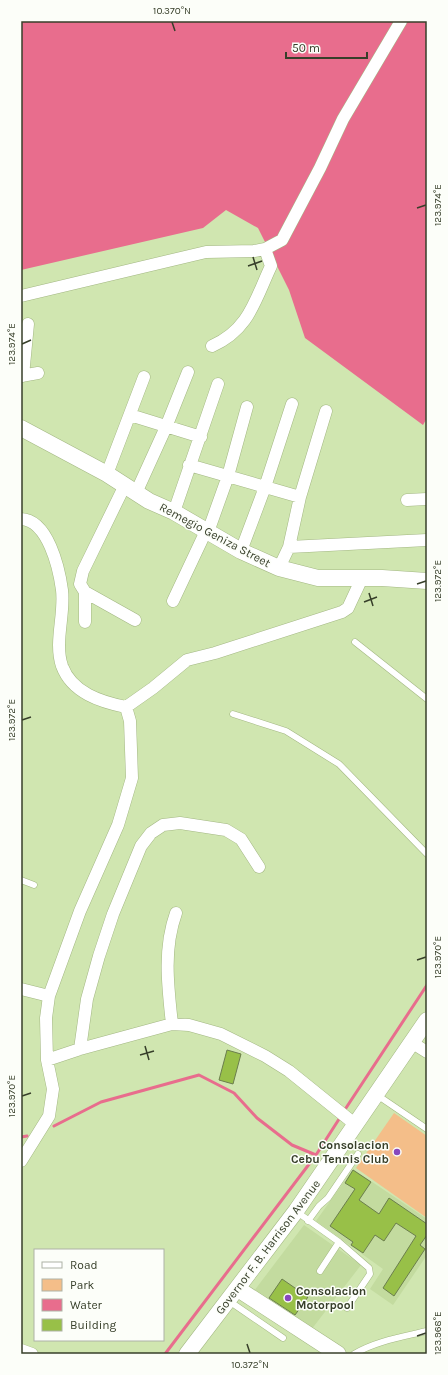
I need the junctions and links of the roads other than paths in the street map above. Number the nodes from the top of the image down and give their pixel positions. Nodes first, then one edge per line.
1 (400, 21) edge
2 (266, 248) junction
3 (21, 296) edge
4 (28, 324) dead end
5 (212, 346) dead end
6 (188, 372) dead end
7 (38, 373) dead end
8 (22, 376) edge
9 (144, 377) dead end
10 (218, 384) dead end
11 (292, 404) dead end
12 (247, 407) dead end
13 (326, 411) dead end
14 (130, 415) junction
15 (166, 427) junction
16 (21, 428) edge
17 (201, 437) junction
18 (189, 464) junction
19 (107, 474) junction
20 (228, 476) junction
21 (265, 487) junction
22 (131, 489) junction
23 (300, 498) junction
24 (427, 499) edge
25 (407, 500) dead end
26 (174, 512) junction
27 (21, 519) edge
28 (207, 532) junction
29 (427, 540) edge
30 (289, 547) junction
31 (241, 550) junction
32 (279, 568) junction
33 (362, 578) junction
34 (427, 582) edge
35 (85, 592) junction
36 (173, 601) dead end
37 (135, 620) dead end
38 (85, 622) dead end
39 (355, 642) dead end
40 (427, 699) edge
41 (126, 707) junction
42 (233, 714) dead end
43 (427, 854) edge
44 (259, 867) dead end
45 (21, 880) edge
46 (34, 885) dead end
47 (176, 912) dead end
48 (21, 989) edge
49 (49, 996) junction
50 (427, 1020) edge
51 (172, 1024) junction
52 (411, 1042) junction
53 (80, 1049) junction
54 (427, 1052) edge
55 (47, 1060) junction
56 (377, 1094) junction
57 (346, 1117) junction
58 (427, 1129) edge
59 (358, 1154) dead end
60 (21, 1161) edge
61 (302, 1216) junction
62 (339, 1242) junction
63 (320, 1271) dead end
64 (233, 1295) junction
65 (347, 1308) dead end
66 (427, 1331) edge
67 (283, 1338) dead end
68 (21, 1350) edge
69 (32, 1354) edge
70 (187, 1354) edge
71 (338, 1354) edge
72 (354, 1354) edge

1 - 2 street
2 - 3 street
2 - 5 street
4 - 8 street
6 - 15 street
7 - 8 street
9 - 14 street
10 - 17 street
11 - 21 street
12 - 20 street
13 - 23 street
14 - 15 street
14 - 19 street
15 - 17 street
15 - 22 street
16 - 19 street, Remegio Geniza Street
17 - 18 street
18 - 20 street
18 - 26 street
19 - 22 street, Remegio Geniza Street
20 - 21 street
20 - 28 street
21 - 23 street
21 - 31 street
22 - 26 street, Remegio Geniza Street
22 - 35 street
23 - 30 street
24 - 25 street
26 - 28 street, Remegio Geniza Street
27 - 41 street
28 - 31 street, Remegio Geniza Street
28 - 36 street
29 - 30 street
30 - 32 street
31 - 32 street, Remegio Geniza Street
32 - 33 street, Remegio Geniza Street
33 - 34 street, Remegio Geniza Street
33 - 41 street
35 - 37 street
35 - 38 street
39 - 40 lane
41 - 49 street
42 - 43 lane
44 - 53 street
45 - 46 lane
47 - 51 street
48 - 49 street
49 - 55 street
50 - 52 street, Governor F. B. Harrison Avenue
51 - 53 street
51 - 57 street
52 - 54 street
52 - 56 street, Governor F. B. Harrison Avenue
53 - 55 street
55 - 60 street
56 - 57 street, Governor F. B. Harrison Avenue
56 - 58 lane
57 - 61 street, Governor F. B. Harrison Avenue
59 - 61 lane
61 - 62 lane
61 - 64 street, Governor F. B. Harrison Avenue
62 - 63 lane
62 - 65 lane
64 - 67 lane
64 - 70 street, Governor F. B. Harrison Avenue
64 - 71 street
66 - 72 lane
68 - 69 street

